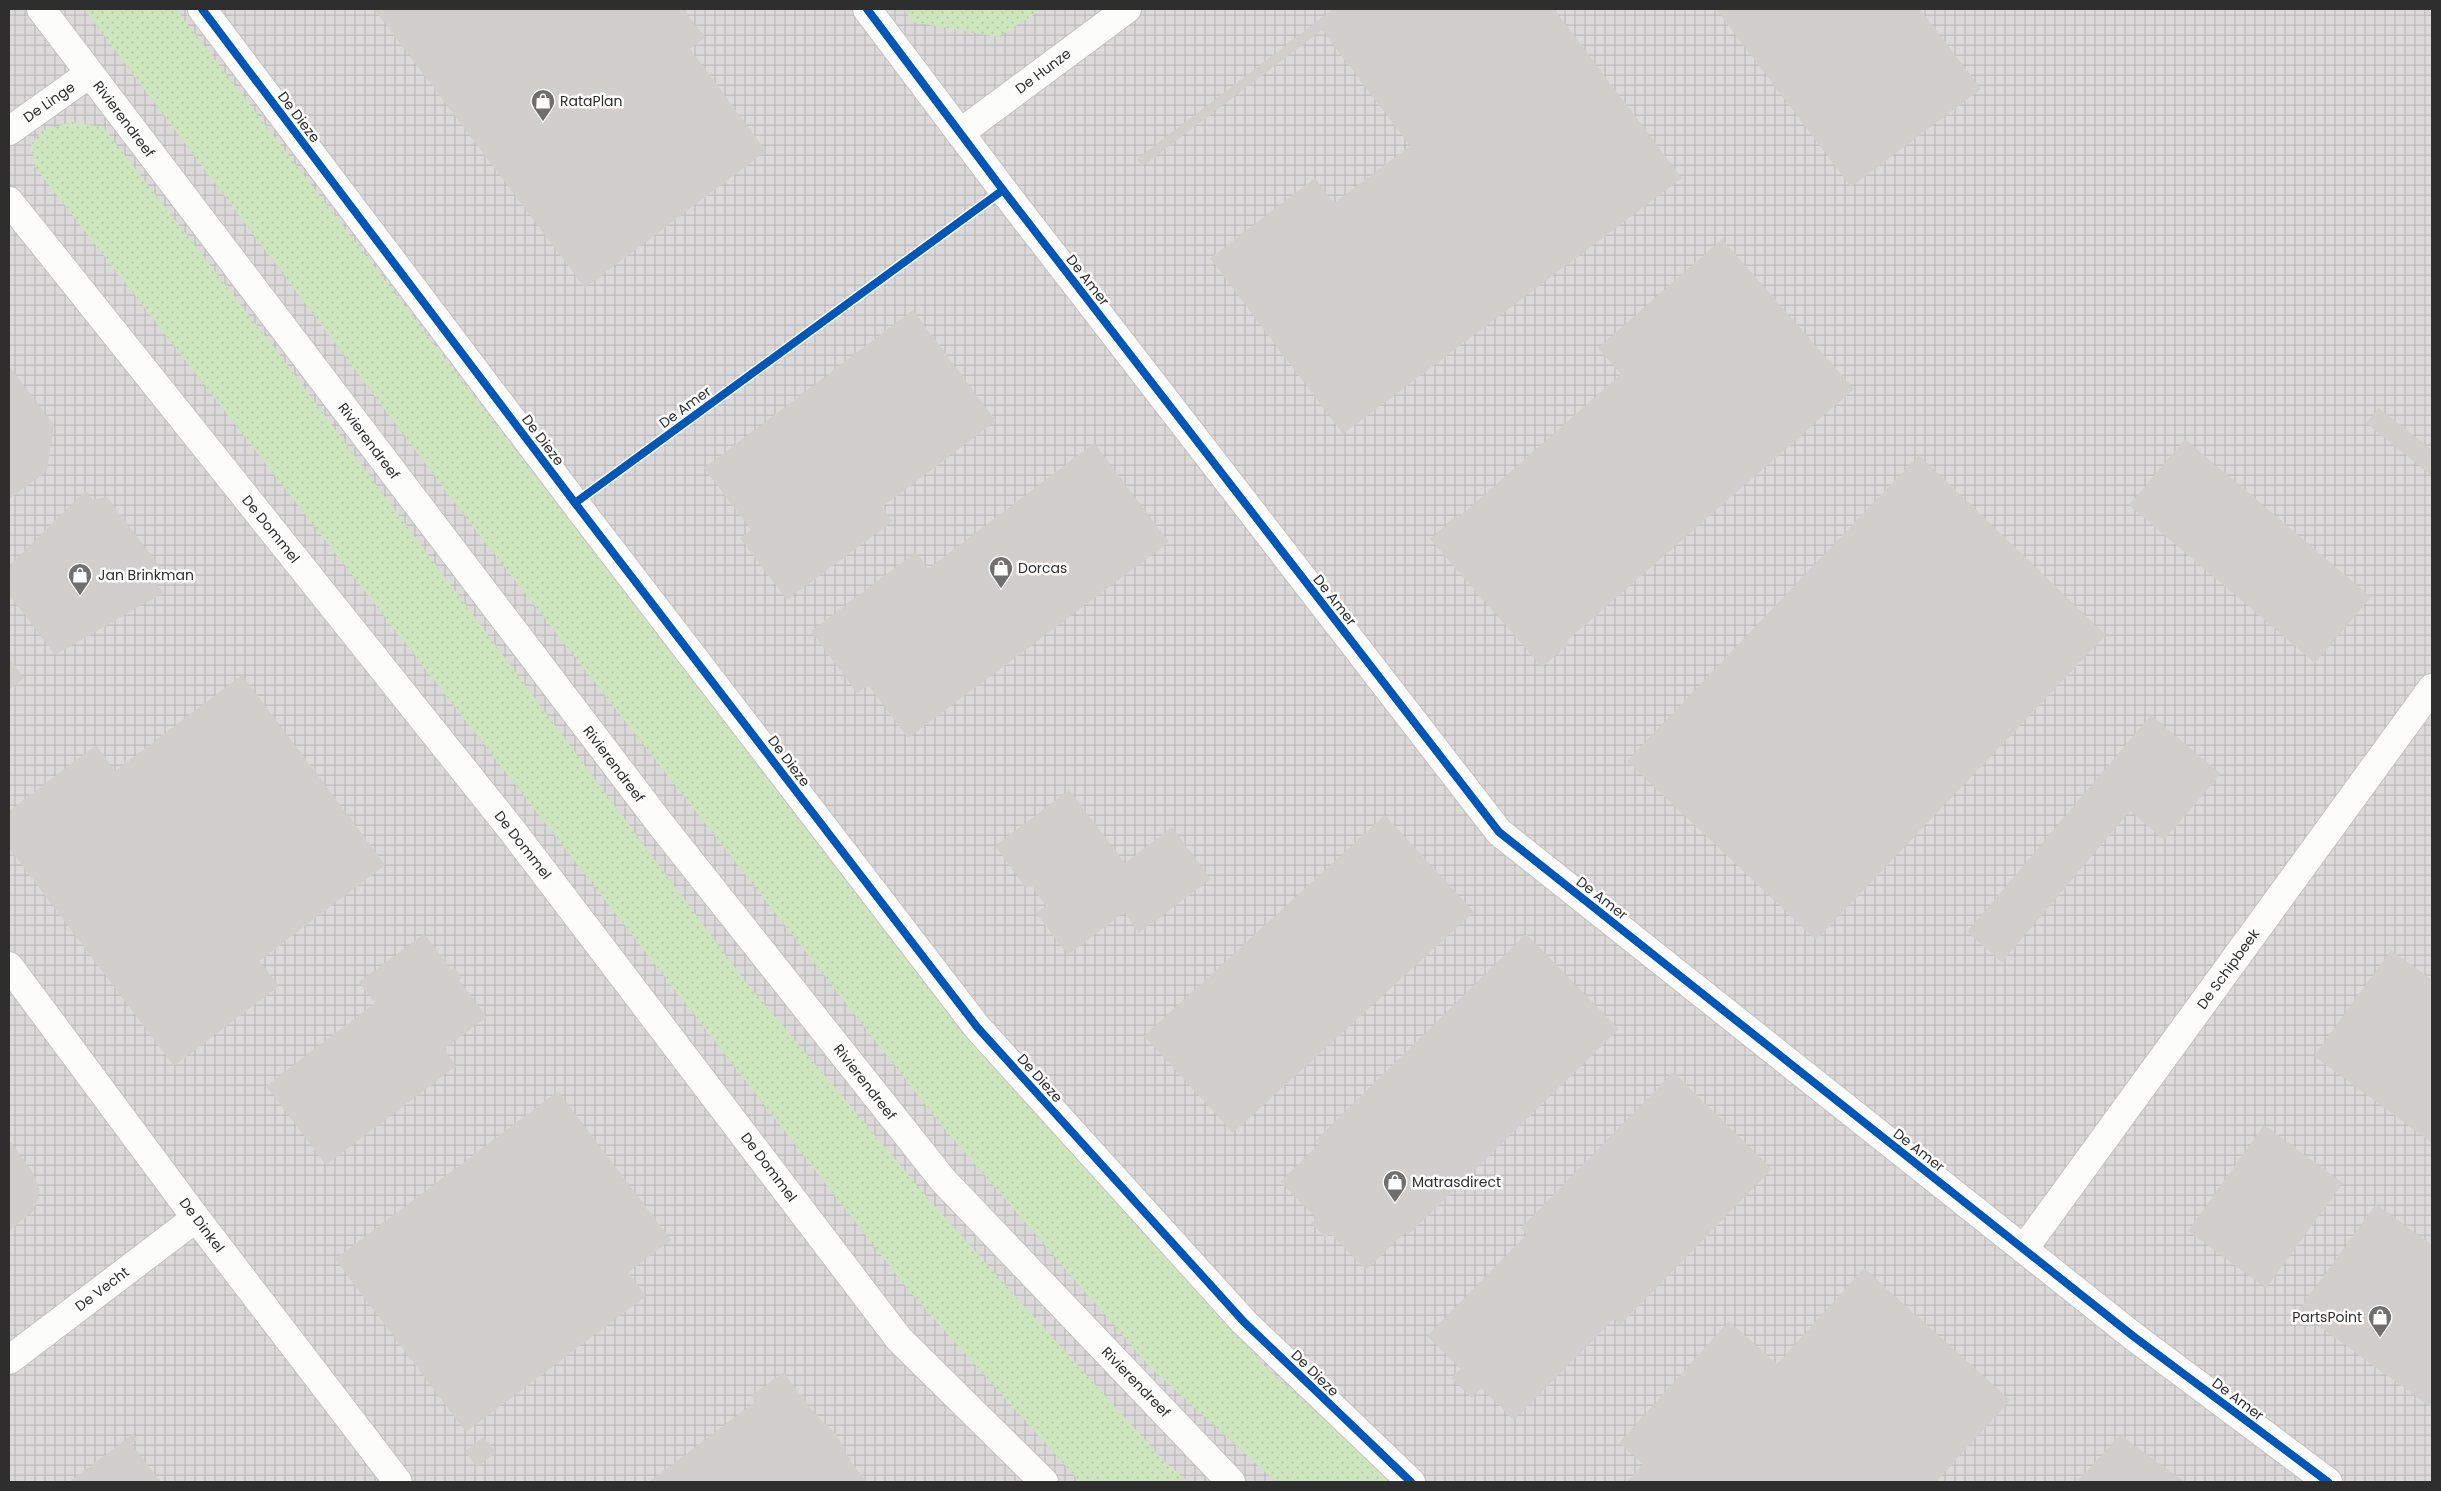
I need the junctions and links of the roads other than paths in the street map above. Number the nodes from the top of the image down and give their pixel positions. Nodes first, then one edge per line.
1 (41, 9) edge
2 (202, 9) edge
3 (867, 9) edge
4 (1127, 9) edge
5 (90, 74) junction
6 (9, 131) edge
7 (960, 133) junction
8 (9, 201) edge
9 (2432, 688) edge
10 (9, 966) edge
11 (196, 1218) junction
12 (2024, 1249) junction
13 (9, 1360) edge
14 (398, 1482) edge
15 (1044, 1482) edge
16 (1231, 1482) edge
17 (1411, 1482) edge
18 (2328, 1482) edge

1 - 5 street, Rivierendreef
2 - 17 street, De Dieze
3 - 7 street, De Amer
4 - 7 street, De Hunze
5 - 6 street, De Linge
5 - 16 street, Rivierendreef
7 - 12 street, De Amer
8 - 15 street, De Dommel
9 - 12 street, De Schipbeek
10 - 11 street, De Dinkel
11 - 13 street, De Vecht
11 - 14 street, De Dinkel
12 - 18 street, De Amer

